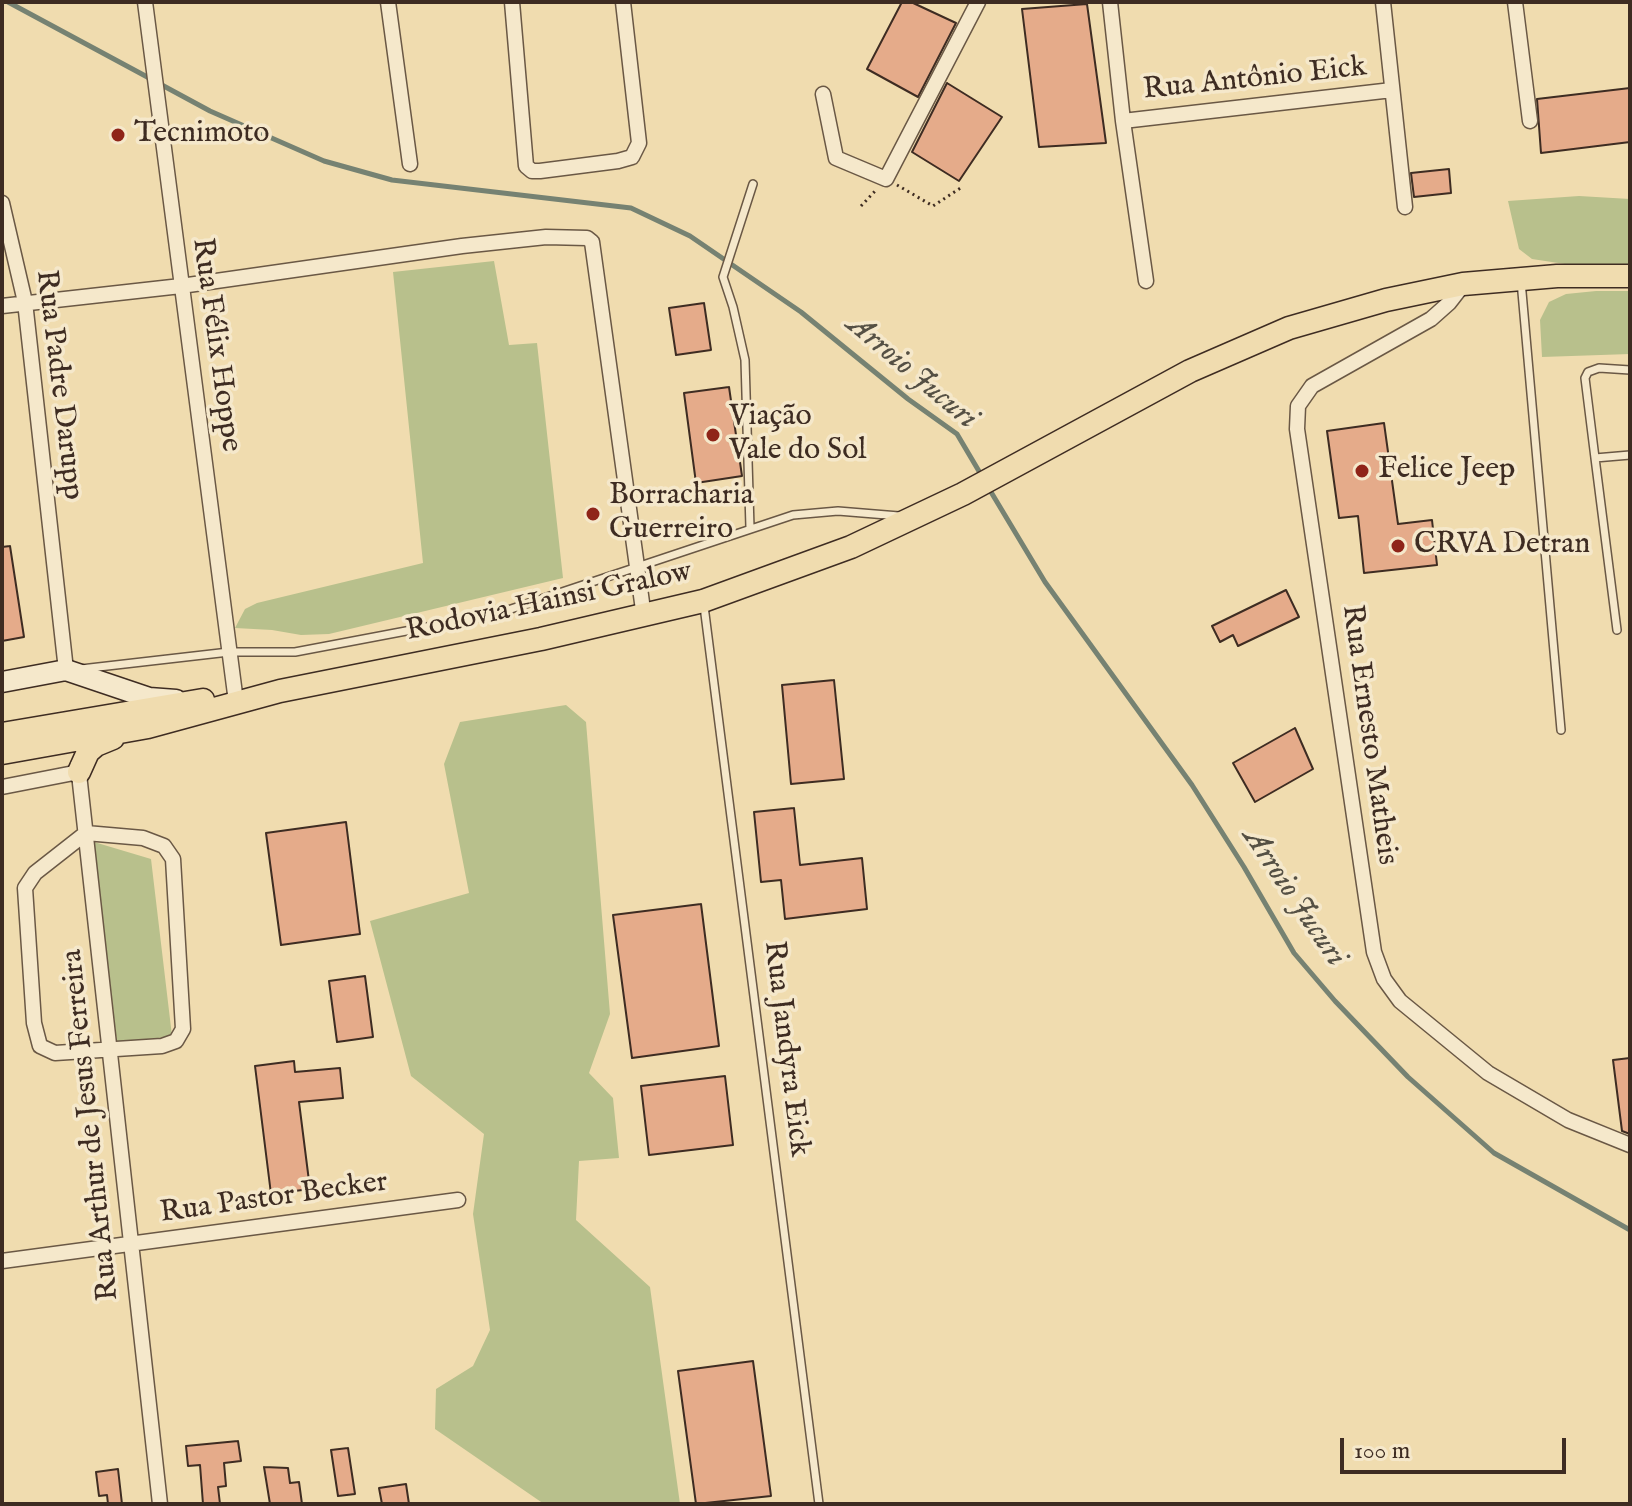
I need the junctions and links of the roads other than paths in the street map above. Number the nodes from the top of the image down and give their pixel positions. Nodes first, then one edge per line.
1 (145, 2) edge
2 (388, 2) edge
3 (512, 2) edge
4 (623, 2) edge
5 (978, 2) edge
6 (1110, 2) edge
7 (1383, 2) edge
8 (1515, 2) edge
9 (1392, 90) junction
10 (823, 94) dead end
11 (1123, 121) junction
12 (1530, 121) dead end
13 (410, 164) dead end
14 (753, 184) dead end
15 (2, 203) edge
16 (1405, 207) dead end
17 (1630, 276) edge
18 (1521, 279) junction
19 (1146, 281) dead end
20 (1463, 284) junction
21 (181, 286) junction
22 (25, 302) junction
23 (2, 306) edge
24 (1630, 370) edge
25 (1630, 455) edge
26 (1595, 458) junction
27 (913, 518) junction
28 (750, 528) junction
29 (637, 567) junction
30 (703, 601) junction
31 (644, 617) junction
32 (1617, 630) dead end
33 (229, 652) junction
34 (66, 670) junction
35 (2, 682) edge
36 (280, 691) junction
37 (227, 696) junction
38 (165, 723) junction
39 (1561, 730) dead end
40 (2, 734) edge
41 (74, 740) junction
42 (2, 753) edge
43 (79, 772) junction
44 (2, 787) edge
45 (86, 833) junction
46 (110, 1049) junction
47 (1630, 1145) edge
48 (458, 1200) dead end
49 (132, 1244) junction
50 (2, 1261) edge
51 (160, 1504) edge
52 (819, 1504) edge

1 - 21 street, Rua Félix Hoppe
2 - 13 street
3 - 4 street
5 - 10 street
6 - 11 street
7 - 9 street
8 - 12 street
9 - 11 street, Rua Antônio Eick
9 - 16 street
11 - 19 street
14 - 28 lane
15 - 22 street, Rua Padre Darupp
17 - 18 main road, Rodovia Hainsi Gralow
18 - 20 main road, Rodovia Hainsi Gralow
18 - 39 lane
20 - 27 main road, Rodovia Hainsi Gralow
20 - 47 street, Rua Ernesto Matheis
21 - 22 street
21 - 29 street
21 - 33 street, Rua Félix Hoppe
22 - 23 street
22 - 34 street, Rua Padre Darupp
24 - 26 lane
25 - 26 lane
26 - 32 lane
27 - 28 lane
27 - 30 main road, Rodovia Hainsi Gralow
28 - 29 lane
29 - 31 street
29 - 33 lane
30 - 31 main road, Rodovia Hainsi Gralow
30 - 52 lane, Rua Jandyra Eick
31 - 36 main road, Rodovia Hainsi Gralow
33 - 34 lane
33 - 37 street, Rua Félix Hoppe
34 - 35 main road
34 - 37 main road
36 - 37 main road, Rodovia Hainsi Gralow
36 - 38 main road, Rodovia Hainsi Gralow
37 - 40 main road, Rodovia Hainsi Gralow
38 - 41 main road, Rodovia Hainsi Gralow
38 - 43 main road
41 - 42 main road, Rodovia Hainsi Gralow
41 - 43 street, Rua Arthur de Jesus Ferreira
43 - 44 street
43 - 45 street, Rua Arthur de Jesus Ferreira
45 - 46 street, Rua Arthur de Jesus Ferreira
45 - 46 street
45 - 46 street
46 - 49 street, Rua Arthur de Jesus Ferreira
48 - 49 street, Rua Pastor Becker
49 - 50 street, Rua Pastor Becker
49 - 51 street, Rua Arthur de Jesus Ferreira

